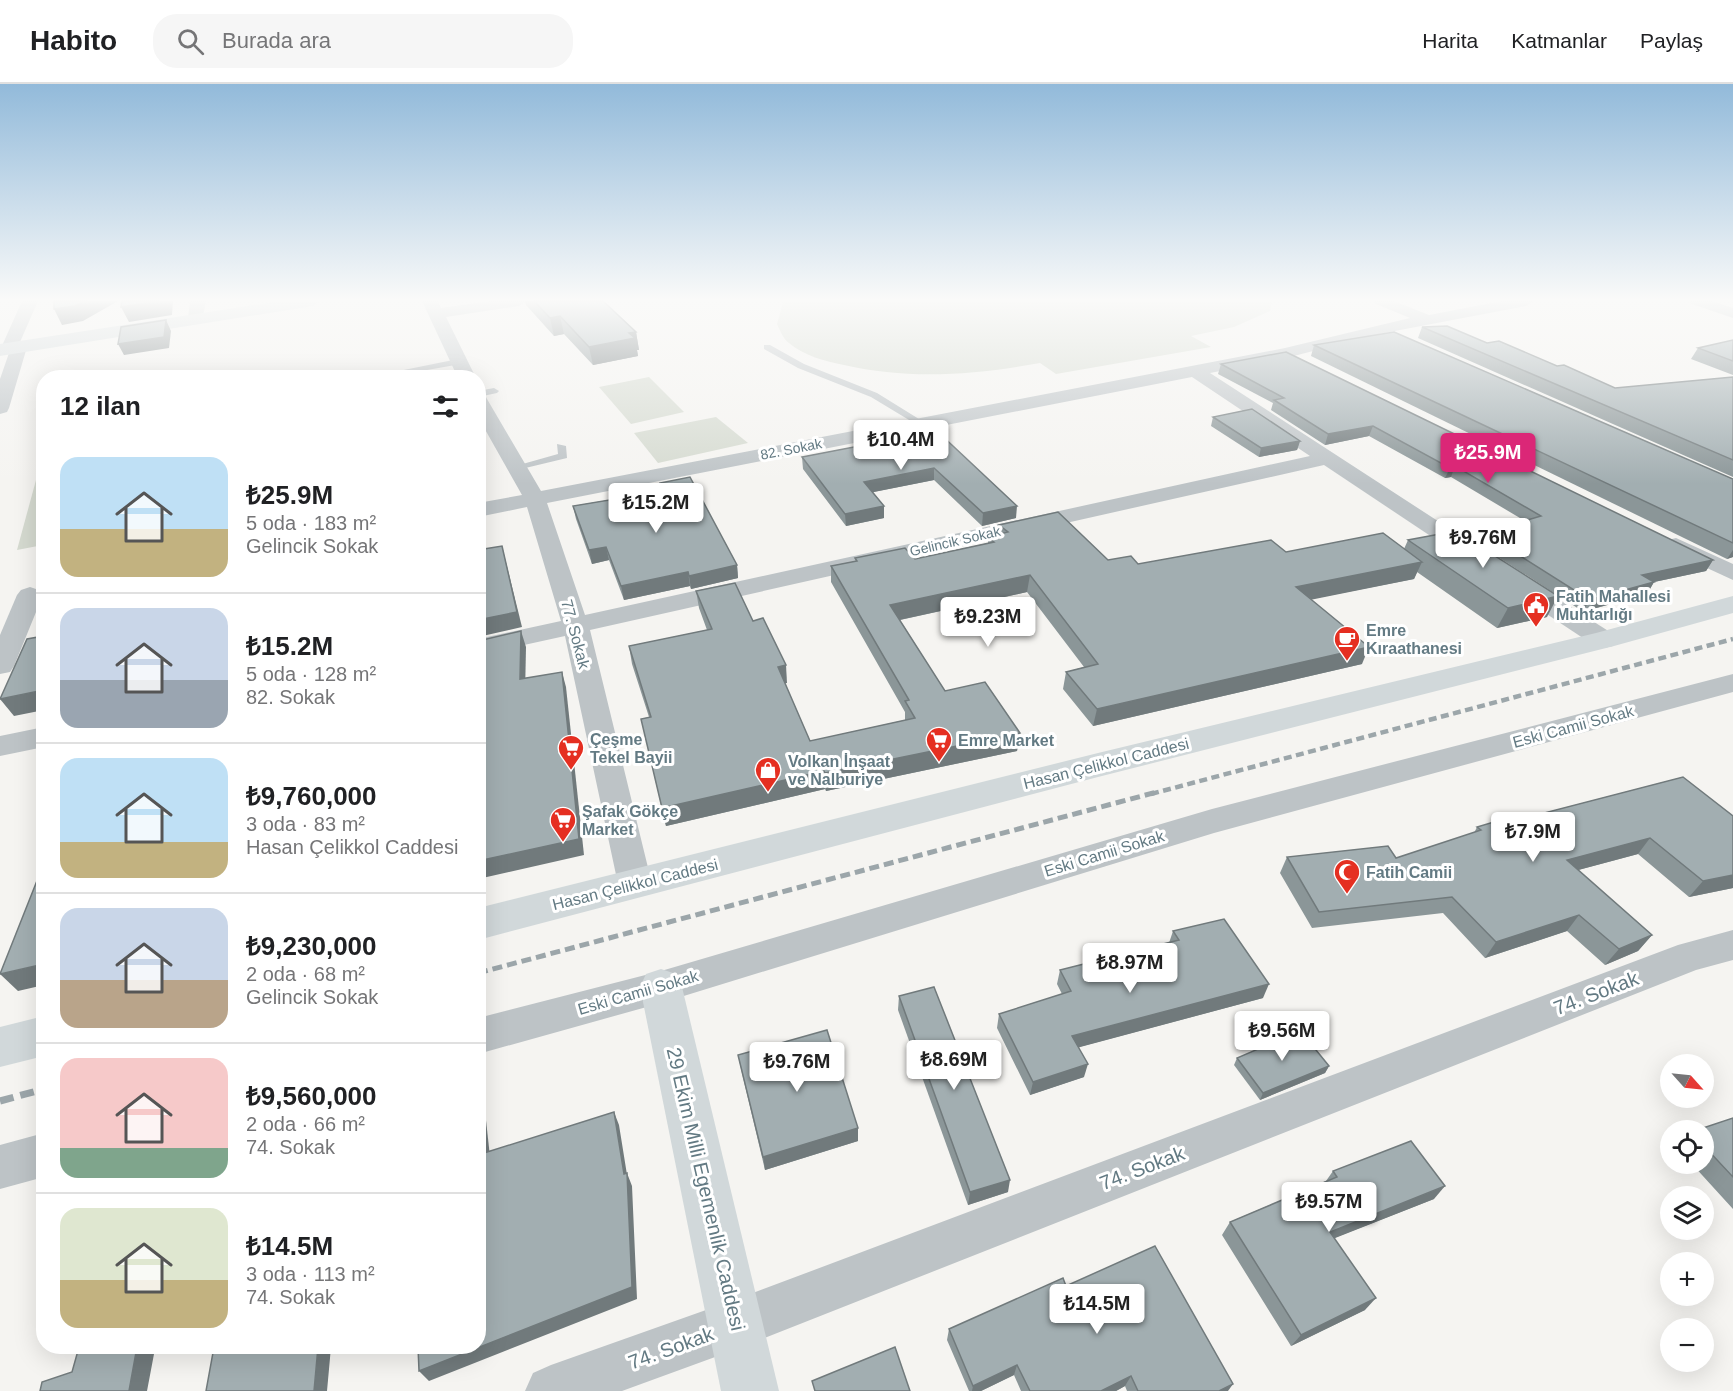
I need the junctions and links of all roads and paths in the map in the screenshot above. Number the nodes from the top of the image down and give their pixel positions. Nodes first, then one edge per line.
1 (7, 362) edge
2 (458, 362) joint
3 (794, 362) edge
4 (1241, 362) edge
5 (1304, 362) edge
6 (1318, 369) edge
7 (411, 370) edge
8 (462, 370) edge
9 (1195, 371) junction
10 (486, 395) edge
11 (0, 408) edge
12 (922, 424) junction
13 (486, 428) edge
14 (561, 446) dead end
15 (1327, 458) junction
16 (517, 467) junction
17 (535, 499) junction
18 (486, 508) edge
19 (1658, 536) edge
20 (1733, 573) edge
21 (36, 594) edge
22 (36, 596) edge
23 (0, 601) edge
24 (1733, 604) edge
25 (576, 627) junction
26 (1604, 640) junction
27 (486, 645) edge
28 (0, 666) edge
29 (1733, 683) edge
30 (36, 739) edge
31 (0, 746) edge
32 (635, 884) junction
33 (486, 922) edge
34 (1733, 945) edge
35 (661, 987) junction
36 (486, 1034) edge
37 (36, 1038) edge
38 (0, 1047) edge
39 (36, 1157) edge
40 (0, 1167) edge
41 (737, 1324) junction
42 (551, 1391) edge
43 (750, 1391) edge

1 - 11 street
2 - 7 lane
2 - 8 street
3 - 12 lane
4 - 9 street, 82. Sokak
5 - 6 street
9 - 12 street, 82. Sokak
9 - 15 street
10 - 13 street, 77. Sokak
12 - 17 street, 82. Sokak
13 - 16 street, 77. Sokak
14 - 16 lane
15 - 25 street, Gelincik Sokak
15 - 26 street
16 - 17 street, 77. Sokak
17 - 18 street, 82. Sokak
17 - 25 street, 77. Sokak
19 - 20 street
21 - 23 street
22 - 28 street
24 - 26 main road, Hasan Çelikkol Caddesi
25 - 27 street, Gelincik Sokak
25 - 32 street, 77. Sokak
26 - 32 main road, Hasan Çelikkol Caddesi
29 - 35 street, Eski Camii Sokak
30 - 31 street
32 - 33 main road, Hasan Çelikkol Caddesi
34 - 41 street, 74. Sokak
35 - 36 street, Eski Camii Sokak
35 - 41 main road, 29 Ekim Milli Egemenlik Caddesi
37 - 38 main road
39 - 40 street
41 - 42 street, 74. Sokak
41 - 43 main road, 29 Ekim Milli Egemenlik Caddesi

